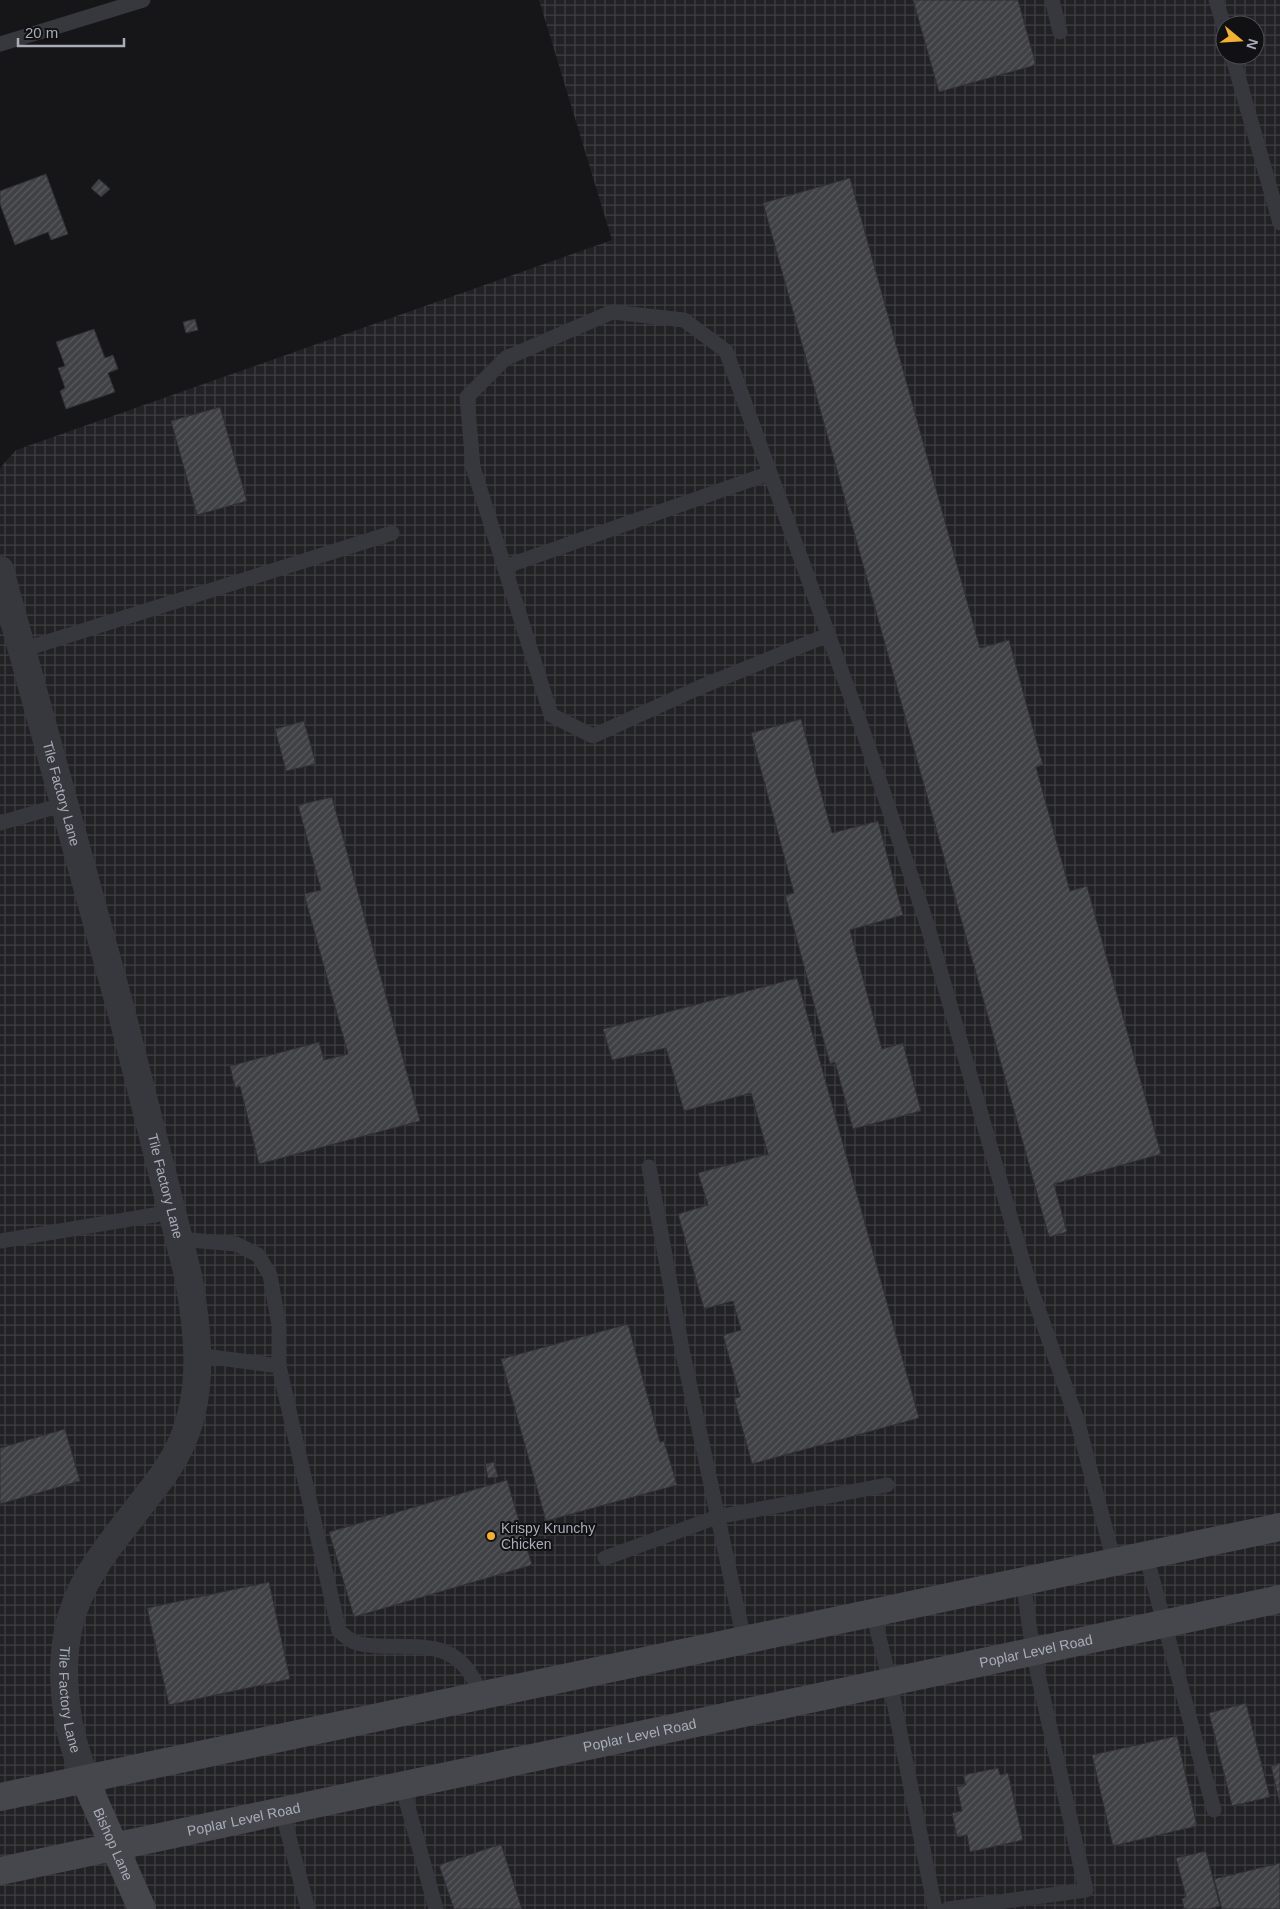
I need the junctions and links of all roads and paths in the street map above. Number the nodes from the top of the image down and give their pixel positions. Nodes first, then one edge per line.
1 (143, 0) edge
2 (1052, 0) edge
3 (1216, 0) edge
4 (1220, 15) edge
5 (1060, 32) dead end
6 (0, 44) edge
7 (1235, 65) edge
8 (1280, 223) edge
9 (770, 473) junction
10 (392, 533) dead end
11 (504, 566) junction
12 (0, 570) edge
13 (828, 635) junction
14 (13, 636) edge
15 (65, 804) junction
16 (0, 824) edge
17 (649, 1167) dead end
18 (172, 1212) junction
19 (178, 1239) junction
20 (0, 1241) edge
21 (197, 1354) junction
22 (279, 1366) junction
23 (887, 1485) dead end
24 (717, 1517) junction
25 (1280, 1527) edge
26 (1146, 1555) junction
27 (605, 1558) dead end
28 (1114, 1562) junction
29 (1024, 1581) junction
30 (1280, 1599) edge
31 (873, 1613) junction
32 (1165, 1624) junction
33 (744, 1640) junction
34 (1033, 1652) junction
35 (890, 1682) junction
36 (482, 1696) junction
37 (85, 1780) junction
38 (402, 1785) junction
39 (0, 1798) edge
40 (1214, 1810) dead end
41 (282, 1811) junction
42 (115, 1847) junction
43 (0, 1871) edge
44 (142, 1909) edge
45 (308, 1909) edge
46 (436, 1909) edge
47 (935, 1909) edge
48 (948, 1909) edge

1 - 6 lane
2 - 5 lane
3 - 4 lane
7 - 8 lane
9 - 11 lane
9 - 11 lane
9 - 13 lane
10 - 14 lane
11 - 13 lane
12 - 14 street, Tile Factory Lane
13 - 28 lane
14 - 15 street, Tile Factory Lane
15 - 16 lane
15 - 18 street, Tile Factory Lane
17 - 24 lane
18 - 19 street, Tile Factory Lane
18 - 20 lane
19 - 21 street, Tile Factory Lane
19 - 22 lane
21 - 22 lane
21 - 37 street, Tile Factory Lane
22 - 36 lane
23 - 24 lane
24 - 27 lane
24 - 33 lane
25 - 26 main road
26 - 28 main road
26 - 32 lane
28 - 29 main road
29 - 31 main road
29 - 34 lane
30 - 32 main road, Poplar Level Road
31 - 33 main road
31 - 35 lane
32 - 34 main road, Poplar Level Road
32 - 40 lane
33 - 36 main road
34 - 35 main road, Poplar Level Road
34 - 48 lane
35 - 38 main road, Poplar Level Road
35 - 47 lane
36 - 37 main road
37 - 39 main road
37 - 42 main road, Bishop Lane
38 - 41 main road, Poplar Level Road
38 - 46 lane
41 - 42 main road, Poplar Level Road
41 - 45 lane
42 - 43 main road, Poplar Level Road
42 - 44 main road, Bishop Lane

